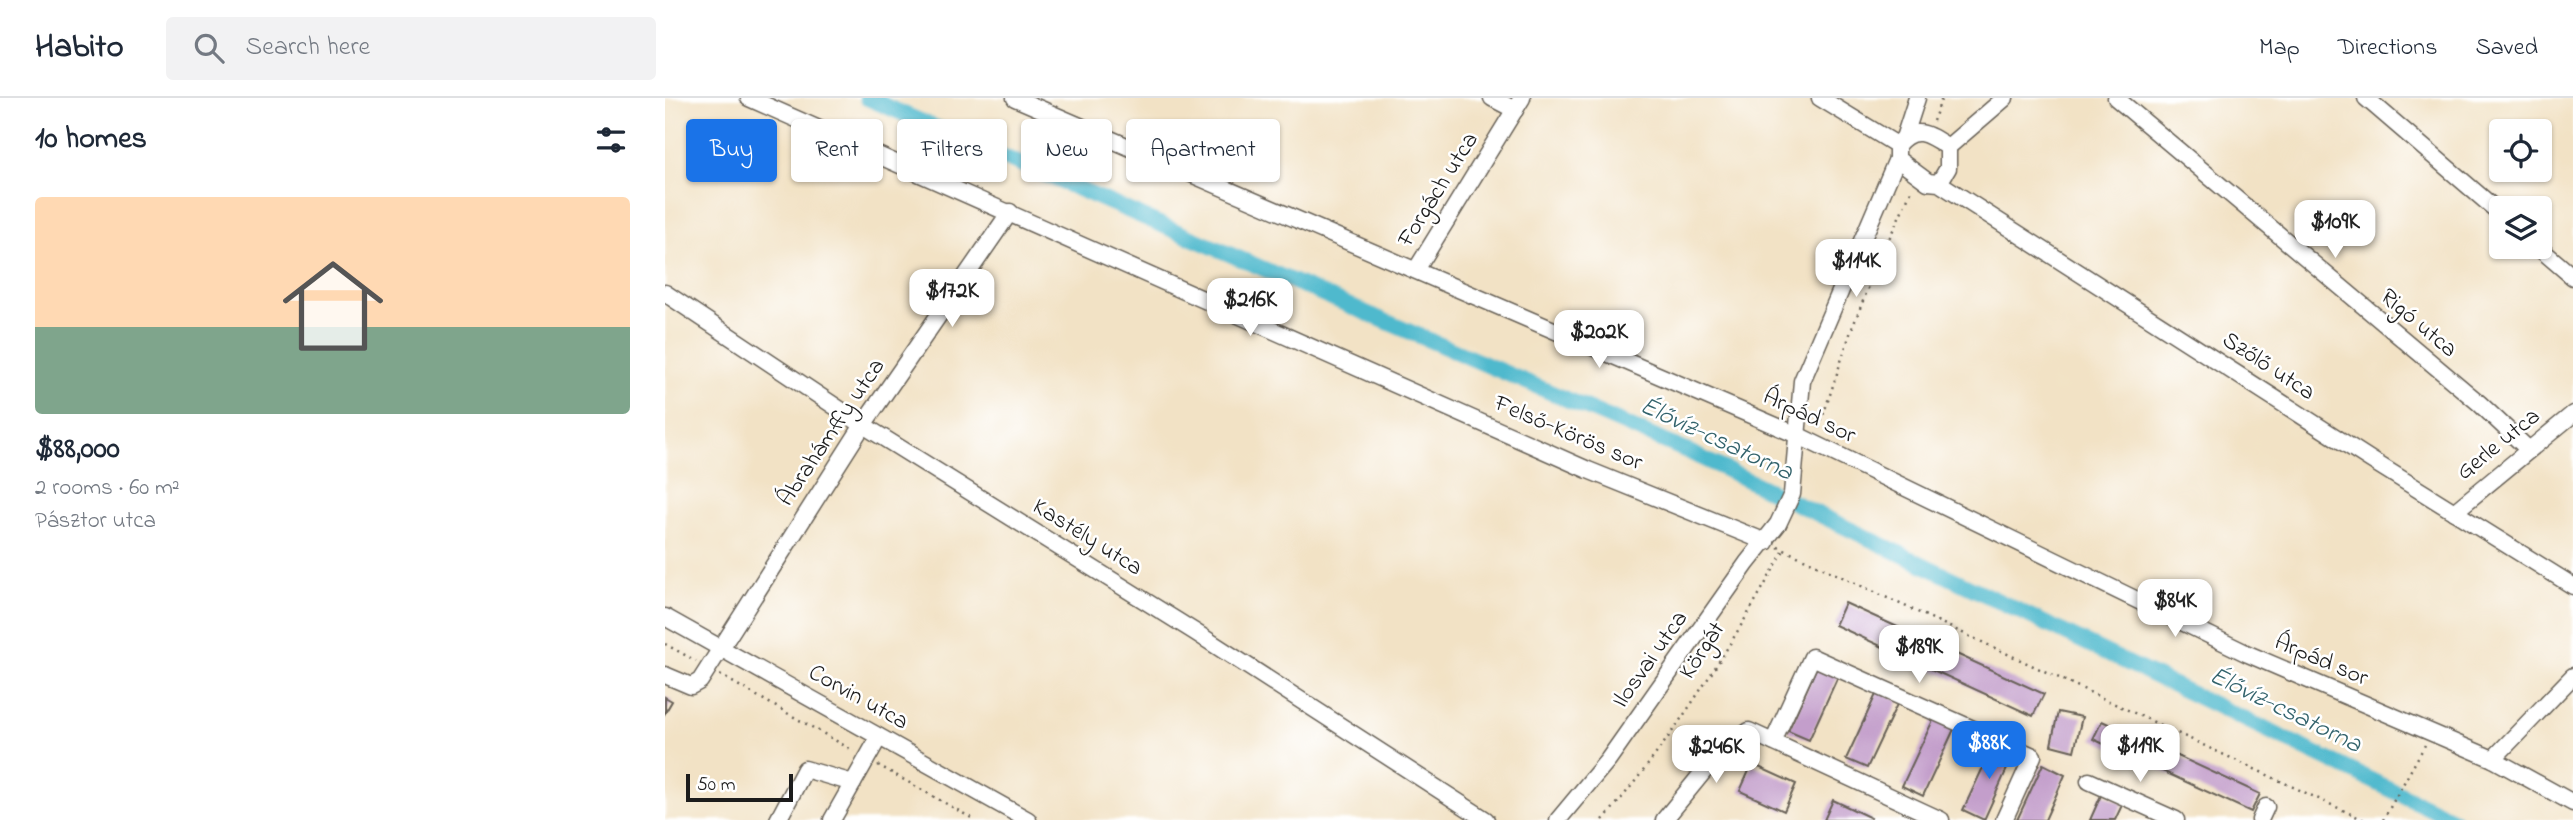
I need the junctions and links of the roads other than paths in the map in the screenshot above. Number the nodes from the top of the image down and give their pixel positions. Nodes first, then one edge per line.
1 (750, 98) edge
2 (1015, 98) edge
3 (1492, 98) edge
4 (1820, 98) edge
5 (1917, 98) edge
6 (2005, 98) edge
7 (2116, 98) edge
8 (2367, 98) edge
9 (1519, 104) edge
10 (1900, 146) junction
11 (1948, 147) junction
12 (1939, 183) junction
13 (2489, 204) edge
14 (1010, 212) junction
15 (2552, 259) edge
16 (1416, 270) junction
17 (2573, 277) edge
18 (665, 293) edge
19 (2573, 414) edge
20 (863, 425) junction
21 (1797, 435) junction
22 (2529, 450) junction
23 (2454, 512) junction
24 (1766, 542) junction
25 (2573, 586) edge
26 (665, 617) edge
27 (720, 647) junction
28 (665, 675) edge
29 (2573, 677) edge
30 (879, 737) junction
31 (1773, 742) junction
32 (2493, 759) junction
33 (2089, 781) dead end
34 (853, 783) junction
35 (2573, 803) edge
36 (2142, 813) edge
37 (778, 820) edge
38 (832, 820) edge
39 (1028, 820) edge
40 (1486, 820) edge
41 (1558, 820) edge
42 (1664, 820) edge
43 (1941, 820) edge
44 (2004, 820) edge
45 (2176, 820) edge

1 - 14 street, Felső-Körös sor
2 - 16 street, Árpád sor
3 - 9 street
4 - 10 street, Szőlő utca
5 - 10 street
6 - 11 street
7 - 22 street, Rigó utca
8 - 13 street
9 - 16 street, Forgách utca
10 - 11 street
10 - 12 street, Szőlő utca
10 - 21 street
11 - 12 street
12 - 23 street, Szőlő utca
14 - 20 street, Ábrahámffy utca
14 - 24 street, Felső-Körös sor
15 - 17 street
16 - 21 street, Árpád sor
18 - 20 street, Kastély utca
19 - 22 street, Gerle utca
20 - 27 street, Ábrahámffy utca
20 - 40 street, Kastély utca
21 - 24 street, Ilosvai utca
21 - 32 street, Árpád sor
22 - 23 street, Gerle utca
23 - 25 street, Szőlő utca
24 - 41 street, Ilosvai utca
26 - 27 street, Corvin utca
27 - 28 street, Ábrahámffy utca
27 - 30 street, Corvin utca
29 - 32 street
30 - 34 street
30 - 39 street, Corvin utca
31 - 42 street
31 - 43 street
31 - 44 street
32 - 35 street, Árpád sor
33 - 36 street
34 - 37 street
34 - 38 street
36 - 45 street

